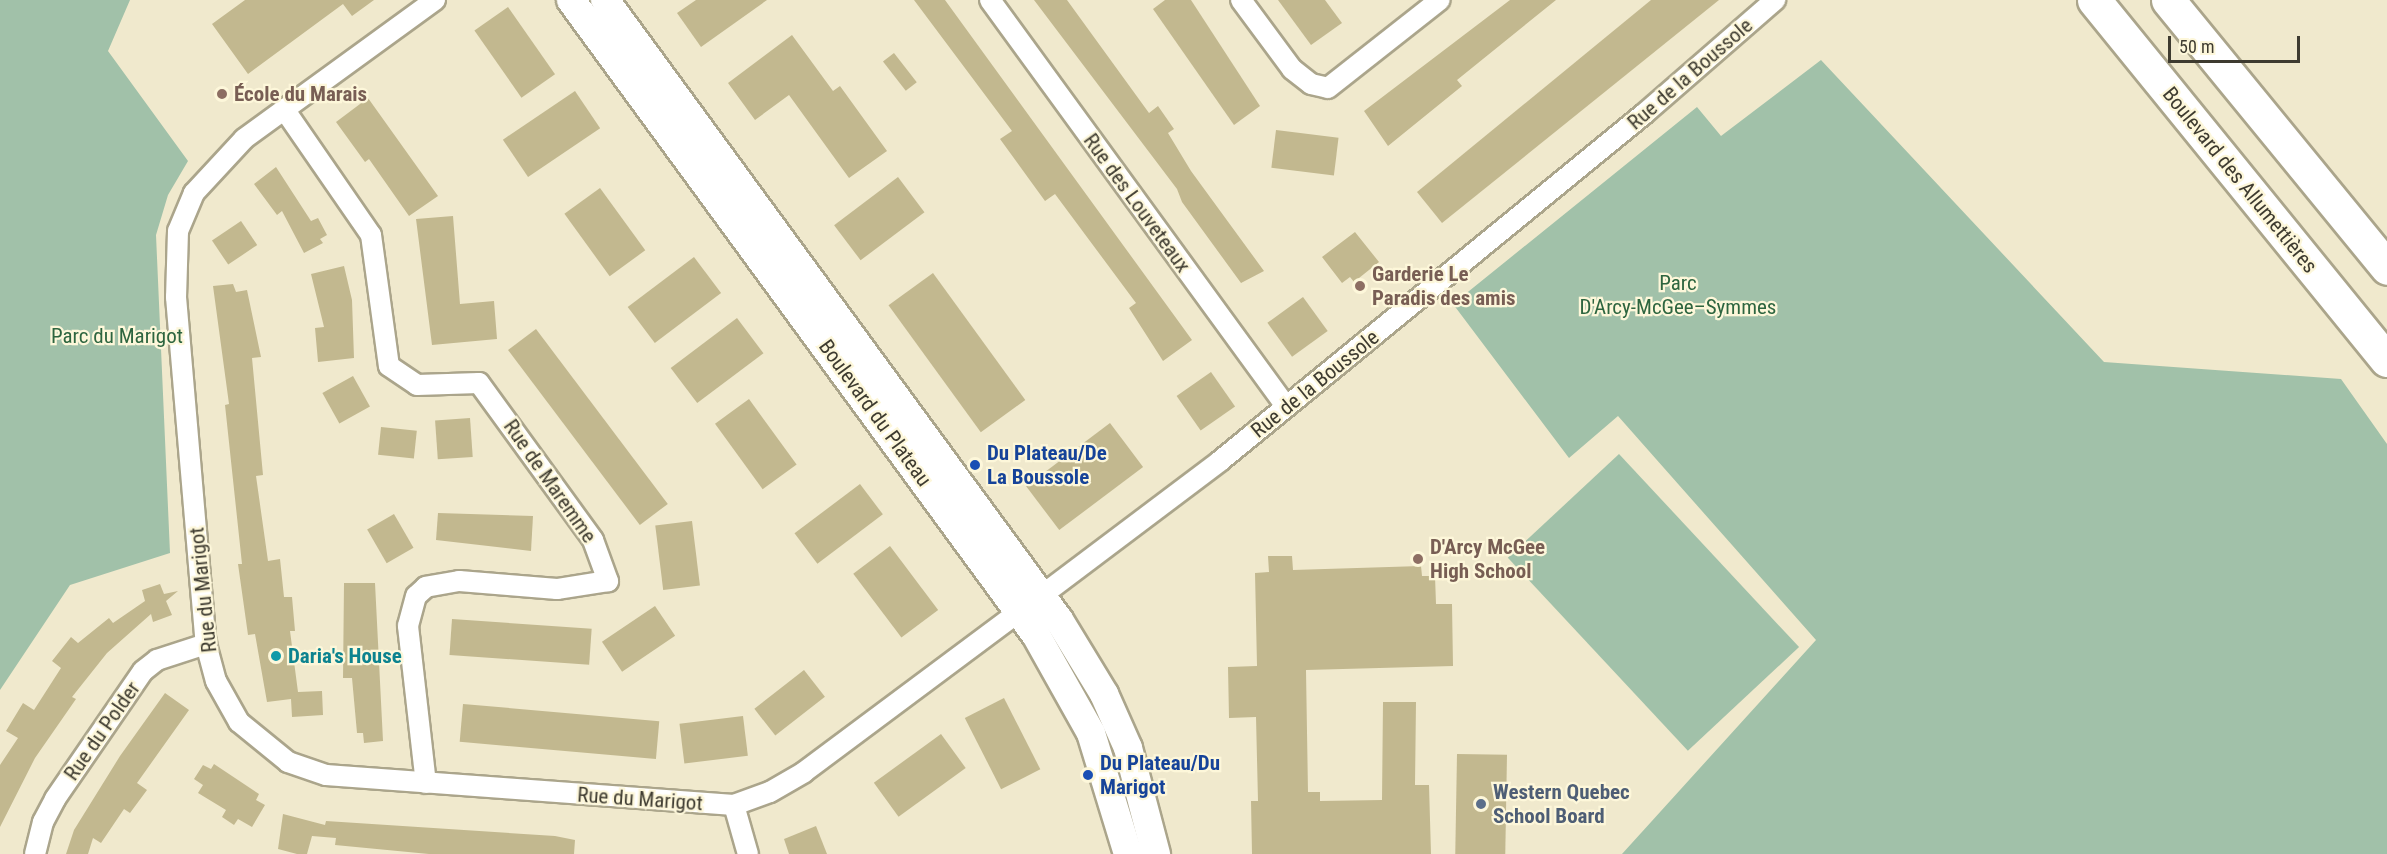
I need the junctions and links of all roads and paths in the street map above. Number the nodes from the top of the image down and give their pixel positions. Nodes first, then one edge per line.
1 (435, 0) edge
2 (571, 0) edge
3 (605, 0) edge
4 (990, 0) edge
5 (1241, 0) edge
6 (1440, 0) edge
7 (1775, 0) edge
8 (2094, 0) edge
9 (2168, 0) edge
10 (284, 109) junction
11 (2387, 268) edge
12 (2387, 360) edge
13 (1285, 405) junction
14 (1030, 604) junction
15 (206, 644) junction
16 (426, 783) junction
17 (734, 805) junction
18 (35, 854) edge
19 (748, 854) edge
20 (1128, 854) edge
21 (1156, 854) edge

1 - 10 street, Rue du Marigot
2 - 14 main road, Boulevard du Plateau
3 - 14 main road, Boulevard du Plateau
4 - 13 street, Rue des Louveteaux
5 - 6 street
7 - 13 street, Rue de la Boussole
8 - 12 highway, Boulevard des Allumettières
9 - 11 highway
10 - 15 street, Rue du Marigot
10 - 16 street, Rue de Maremme
13 - 14 street, Rue de la Boussole
14 - 17 street, Rue du Marigot
14 - 20 main road, Boulevard du Plateau
14 - 21 main road, Boulevard du Plateau
15 - 16 street, Rue du Marigot
15 - 18 street, Rue du Polder
16 - 17 street, Rue du Marigot
17 - 19 street

